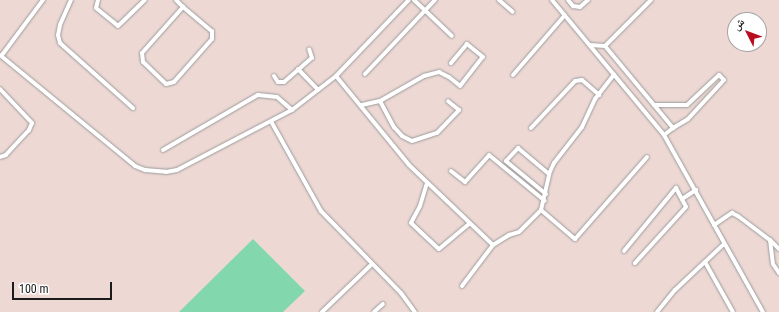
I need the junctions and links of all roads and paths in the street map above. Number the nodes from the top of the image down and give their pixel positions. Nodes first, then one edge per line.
1 (43, 0) edge
2 (71, 0) edge
3 (98, 0) edge
4 (145, 0) edge
5 (176, 0) edge
6 (409, 0) edge
7 (414, 0) edge
8 (435, 0) edge
9 (499, 0) edge
10 (552, 0) edge
11 (568, 0) edge
12 (588, 0) edge
13 (651, 0) edge
14 (183, 6) junction
15 (426, 10) junction
16 (513, 12) dead end
17 (565, 15) junction
18 (452, 36) dead end
19 (590, 45) junction
20 (605, 46) junction
21 (309, 49) dead end
22 (1, 55) edge
23 (451, 62) dead end
24 (298, 69) junction
25 (366, 74) dead end
26 (513, 75) dead end
27 (614, 75) junction
28 (274, 76) dead end
29 (336, 76) junction
30 (0, 89) edge
31 (318, 90) junction
32 (599, 95) junction
33 (380, 101) junction
34 (448, 101) dead end
35 (362, 105) junction
36 (654, 105) junction
37 (134, 108) dead end
38 (292, 110) junction
39 (272, 123) junction
40 (531, 128) dead end
41 (673, 128) junction
42 (664, 135) junction
43 (163, 150) dead end
44 (0, 157) edge
45 (647, 157) dead end
46 (450, 171) dead end
47 (548, 174) junction
48 (427, 183) junction
49 (696, 190) junction
50 (546, 194) junction
51 (682, 199) junction
52 (545, 201) junction
53 (541, 210) junction
54 (469, 224) junction
55 (714, 225) junction
56 (770, 240) junction
57 (724, 244) junction
58 (493, 245) junction
59 (779, 249) edge
60 (624, 251) dead end
61 (705, 262) junction
62 (635, 263) dead end
63 (372, 264) junction
64 (779, 273) edge
65 (462, 286) dead end
66 (383, 304) dead end
67 (322, 312) edge
68 (374, 312) edge
69 (415, 312) edge
70 (657, 312) edge
71 (732, 312) edge
72 (763, 312) edge

1 - 22 lane
2 - 37 lane
3 - 4 lane
5 - 14 lane
6 - 29 lane
7 - 15 lane
8 - 15 lane
9 - 16 lane
10 - 17 lane
11 - 12 lane
13 - 20 lane
14 - 14 lane
15 - 18 lane
15 - 25 lane
17 - 19 lane
17 - 26 lane
19 - 20 lane
19 - 27 lane
20 - 36 lane
21 - 24 lane
22 - 39 lane
23 - 33 lane
24 - 28 lane
24 - 31 lane
27 - 32 lane
27 - 42 lane
29 - 31 lane
29 - 35 lane
30 - 44 lane
31 - 38 lane
32 - 40 lane
32 - 47 lane
33 - 34 lane
33 - 35 lane
35 - 48 lane
36 - 41 lane
36 - 41 lane
38 - 39 lane
38 - 43 lane
39 - 63 lane
41 - 42 lane
42 - 49 lane
45 - 53 lane
46 - 52 lane
47 - 50 lane
47 - 50 lane
48 - 54 lane
48 - 54 lane
49 - 51 lane
49 - 55 lane
50 - 52 lane
51 - 60 lane
51 - 62 lane
52 - 53 lane
53 - 58 lane
54 - 58 lane
55 - 56 lane
55 - 57 lane
56 - 59 lane
56 - 64 lane
57 - 61 lane
57 - 72 lane
58 - 65 lane
61 - 70 lane
61 - 71 lane
63 - 67 lane
63 - 69 lane
66 - 68 lane

